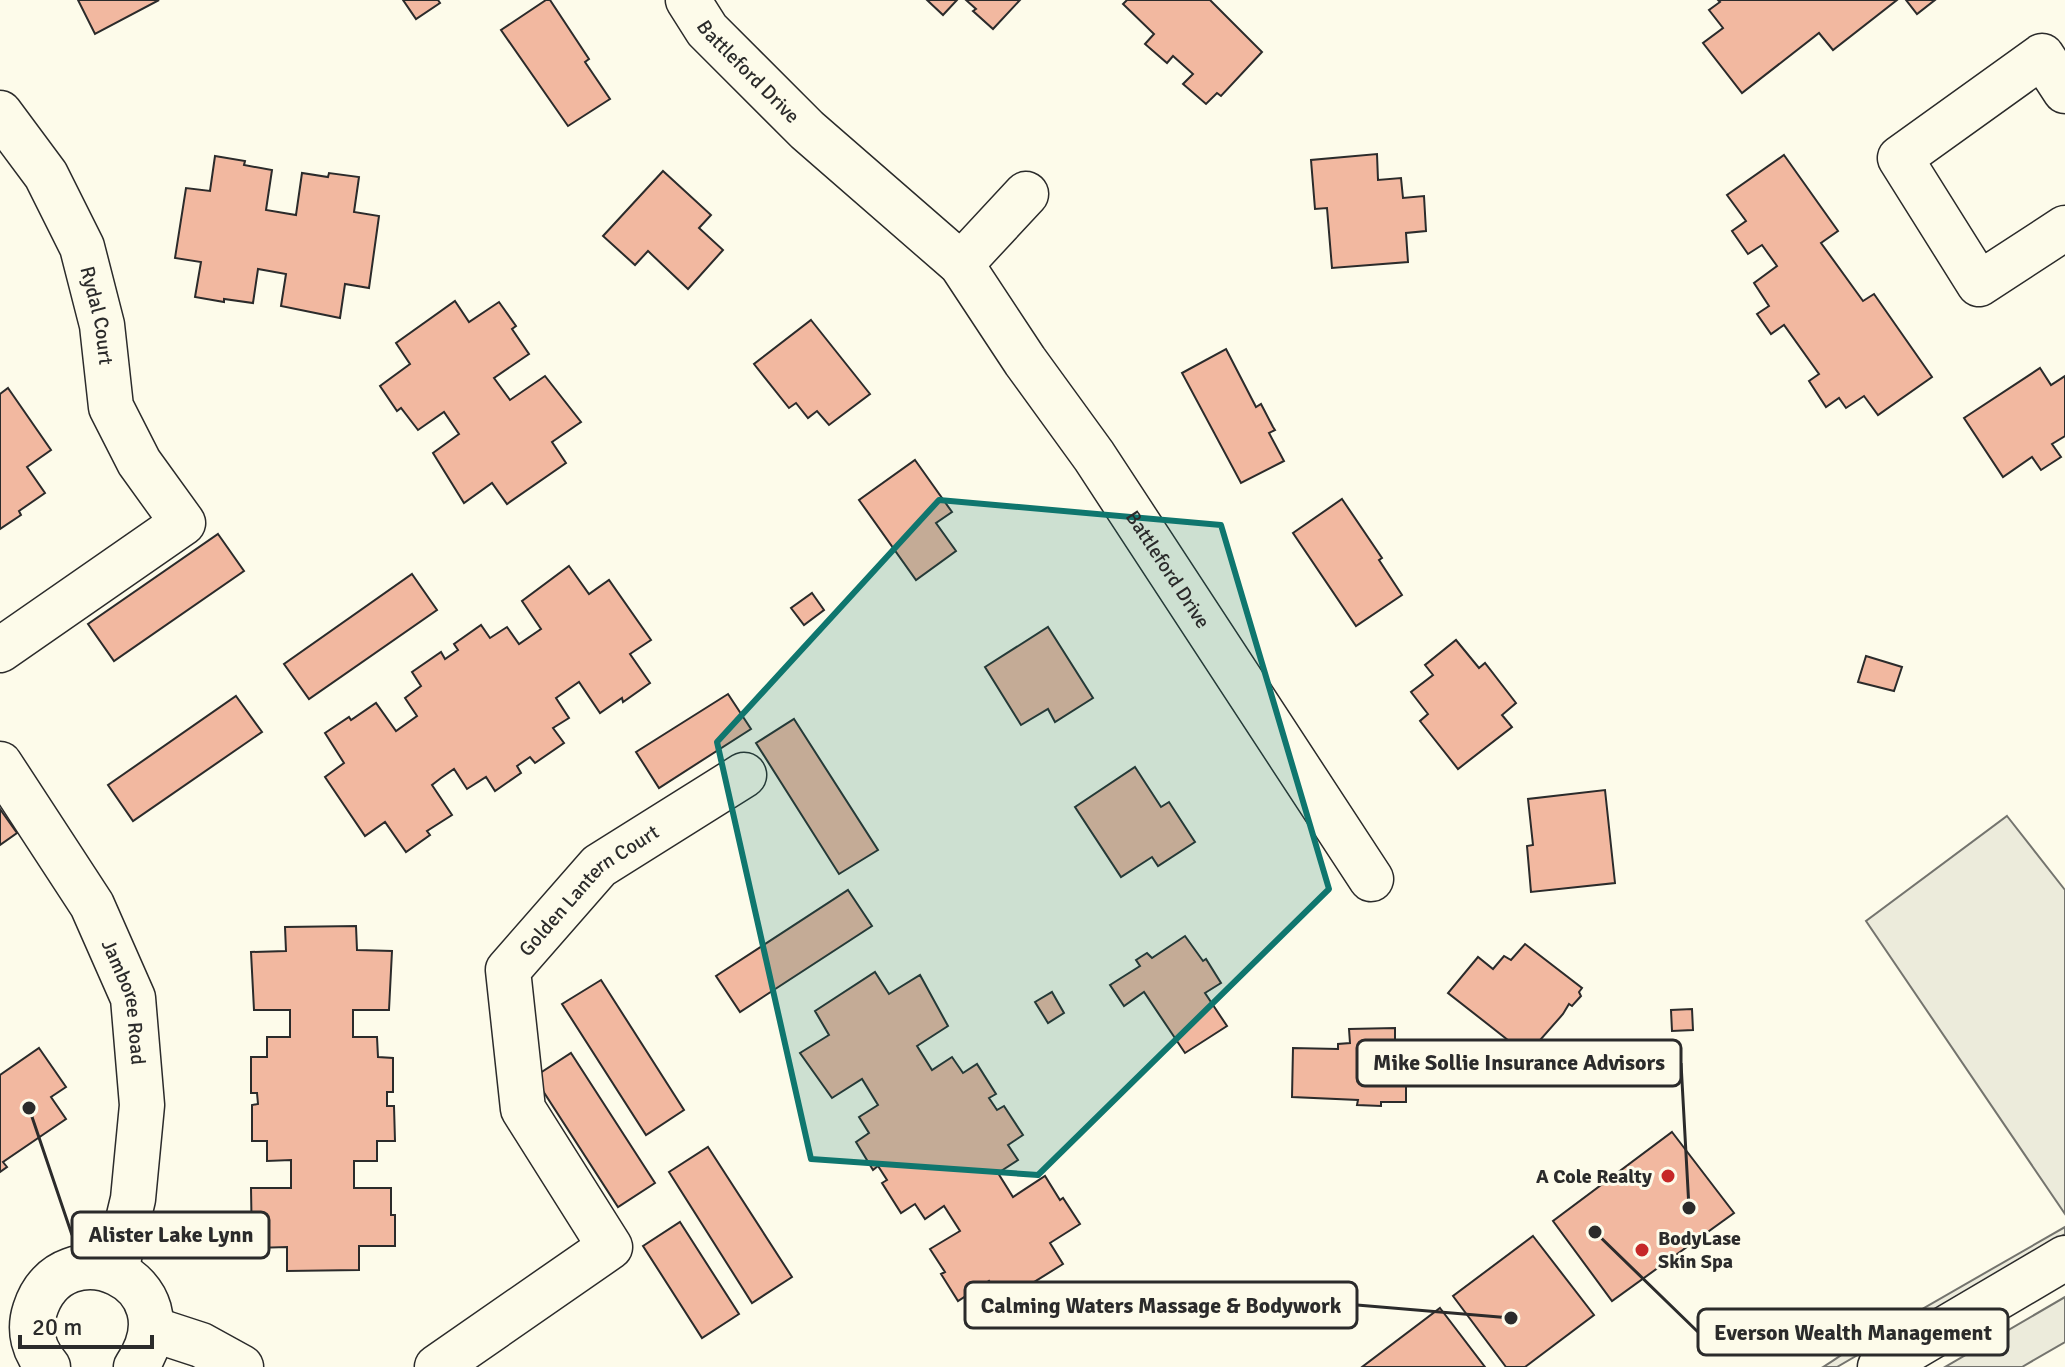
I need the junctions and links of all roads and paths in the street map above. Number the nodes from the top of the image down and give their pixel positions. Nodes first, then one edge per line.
1 (688, 0) edge
2 (2065, 91) edge
3 (0, 113) edge
4 (1026, 194) dead end
5 (2065, 228) edge
6 (961, 264) junction
7 (0, 650) edge
8 (0, 764) edge
9 (744, 775) dead end
10 (1371, 879) dead end
11 (2065, 1258) edge
12 (116, 1270) junction
13 (16, 1319) edge
14 (144, 1348) edge
15 (48, 1367) edge
16 (241, 1367) edge
17 (437, 1367) edge
18 (1880, 1367) edge

1 - 6 street, Battleford Drive
2 - 5 street
3 - 7 street, Rydal Court
4 - 6 street
6 - 10 street, Battleford Drive
8 - 12 street, Jamboree Road
9 - 17 street, Golden Lantern Court
11 - 18 street
12 - 13 street
12 - 14 street
13 - 15 street
14 - 16 street

